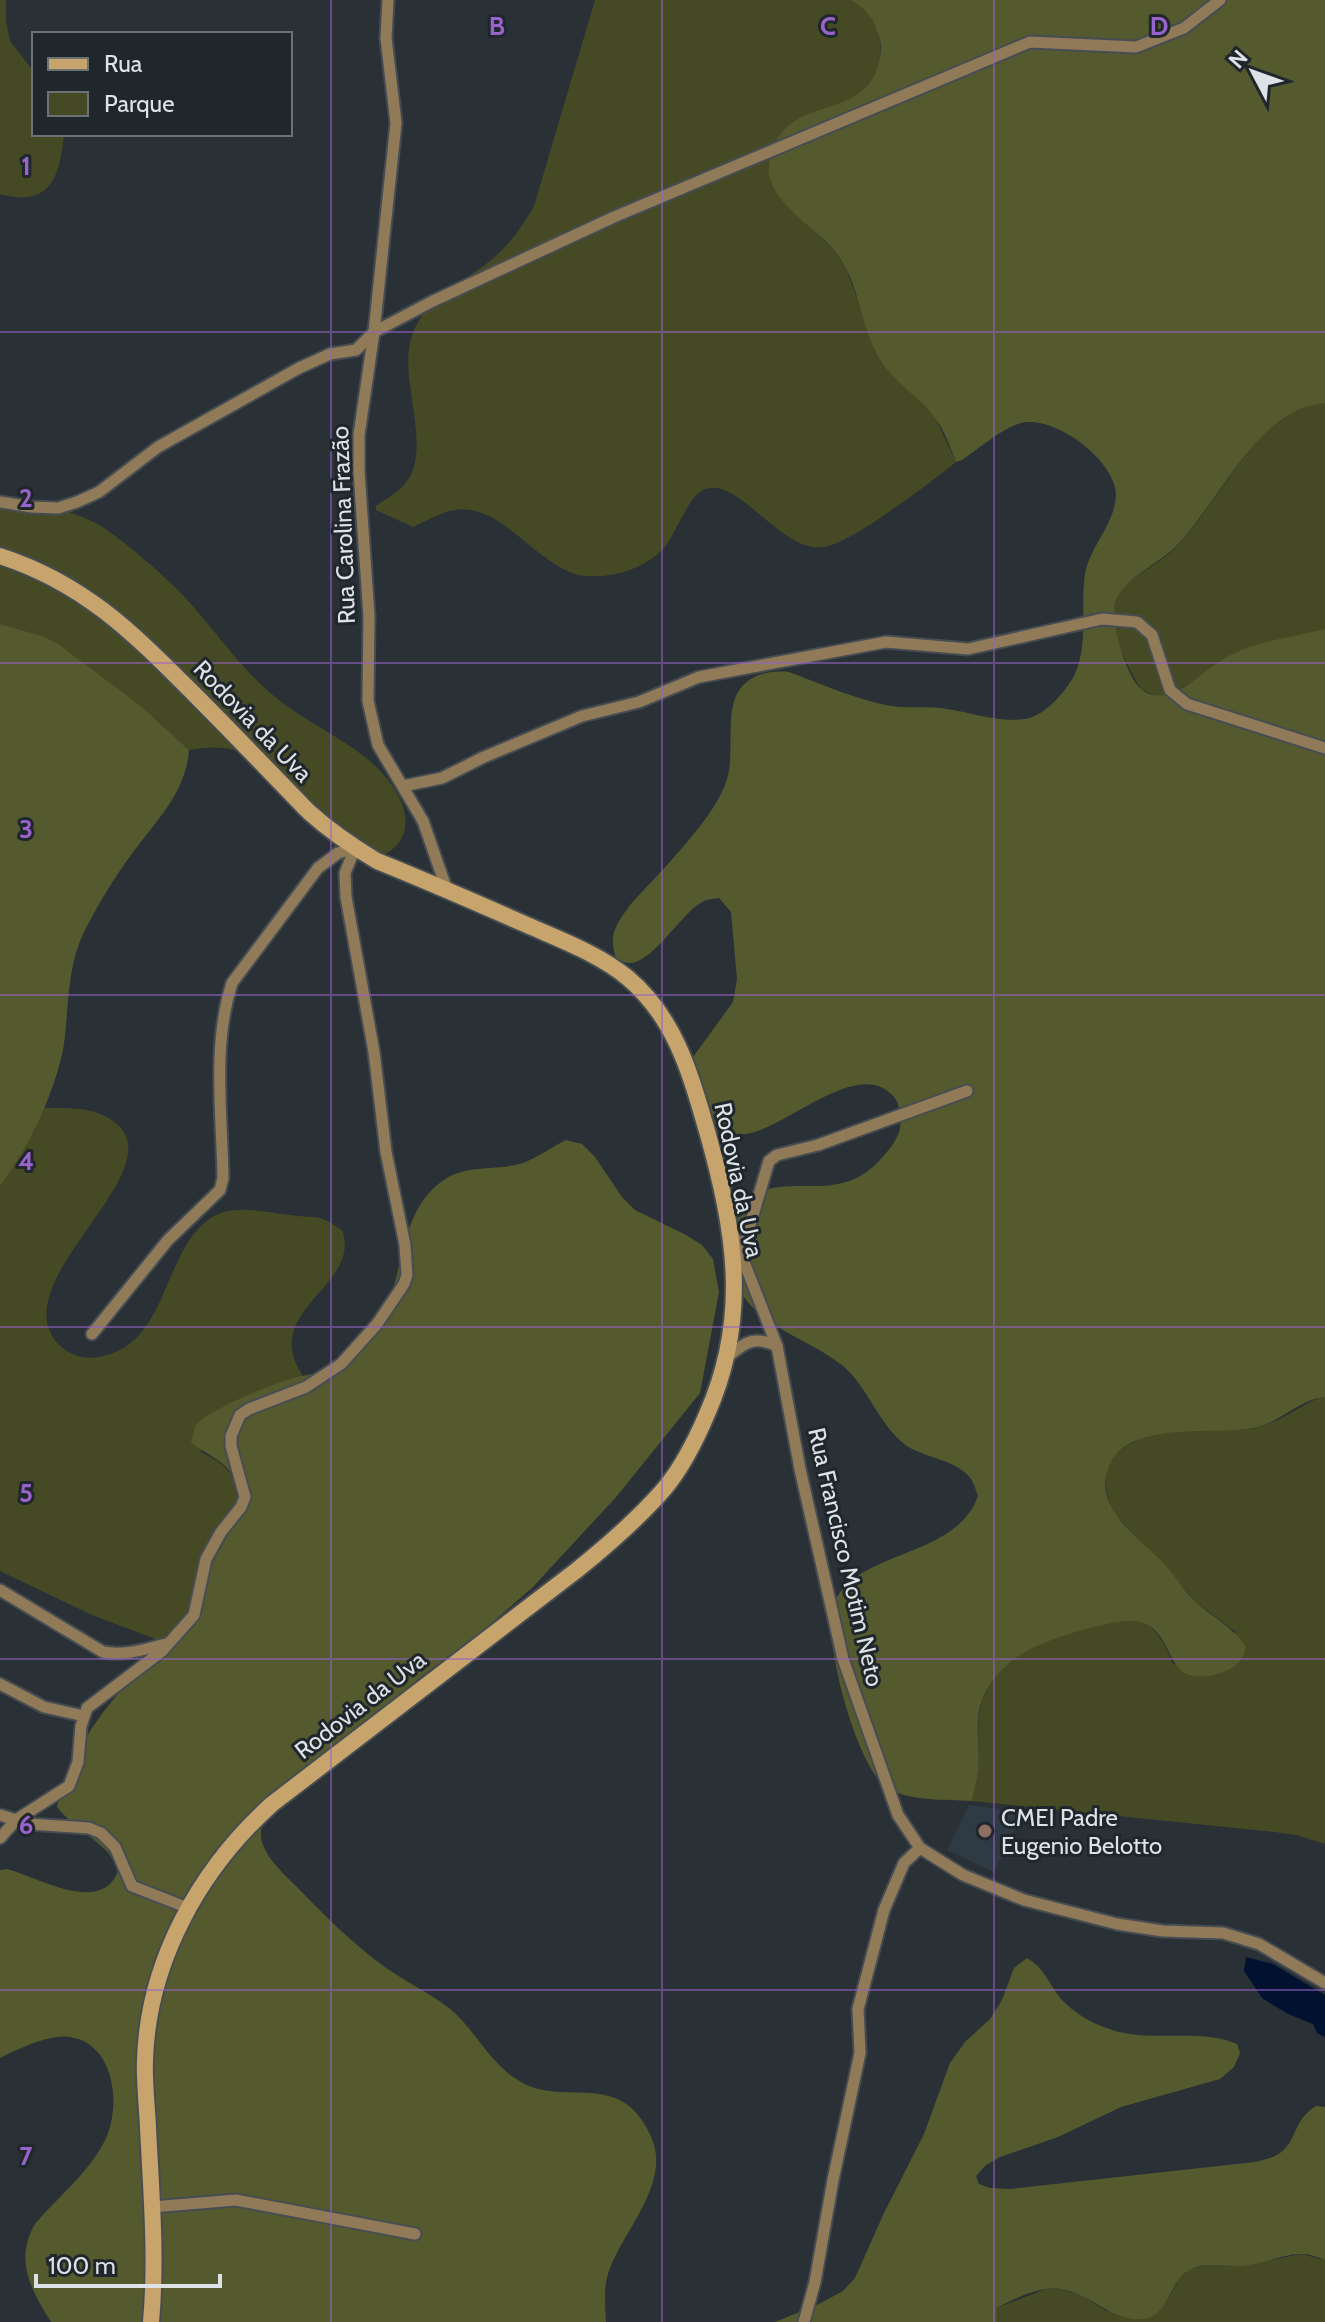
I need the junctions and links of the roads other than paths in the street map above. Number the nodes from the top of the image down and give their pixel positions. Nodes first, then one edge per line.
1 (388, 0) edge
2 (1220, 0) edge
3 (374, 332) junction
4 (0, 502) edge
5 (0, 556) edge
6 (1325, 748) edge
7 (403, 786) junction
8 (355, 848) junction
9 (447, 890) junction
10 (967, 1091) dead end
11 (729, 1224) junction
12 (742, 1252) junction
13 (92, 1334) dead end
14 (777, 1346) junction
15 (729, 1356) junction
16 (0, 1590) edge
17 (171, 1643) junction
18 (0, 1684) edge
19 (84, 1716) junction
20 (0, 1815) edge
21 (16, 1820) junction
22 (0, 1838) edge
23 (920, 1848) junction
24 (188, 1908) junction
25 (1325, 1983) edge
26 (152, 2207) junction
27 (415, 2234) dead end
28 (806, 2318) edge
29 (151, 2322) edge

1 - 3 street, Rua Carolina Frazão
2 - 3 street
3 - 4 street
3 - 7 street, Rua Carolina Frazão
5 - 8 street, Rodovia da Uva
6 - 7 street
7 - 9 street, Rua Carolina Frazão
8 - 9 street, Rodovia da Uva
8 - 13 street
8 - 17 street
9 - 11 street, Rodovia da Uva
10 - 12 street
11 - 12 street, Rua Francisco Motim Neto
11 - 15 street, Rodovia da Uva
12 - 14 street, Rua Francisco Motim Neto
14 - 15 street
14 - 23 street, Rua Francisco Motim Neto
15 - 24 street, Rodovia da Uva
16 - 17 street
17 - 19 street
18 - 19 street
19 - 21 street
20 - 21 street
21 - 22 street
21 - 24 street
23 - 25 street, Rua Francisco Motim Neto
23 - 28 street
24 - 26 street, Rodovia da Uva
26 - 27 street
26 - 29 street, Rodovia da Uva

